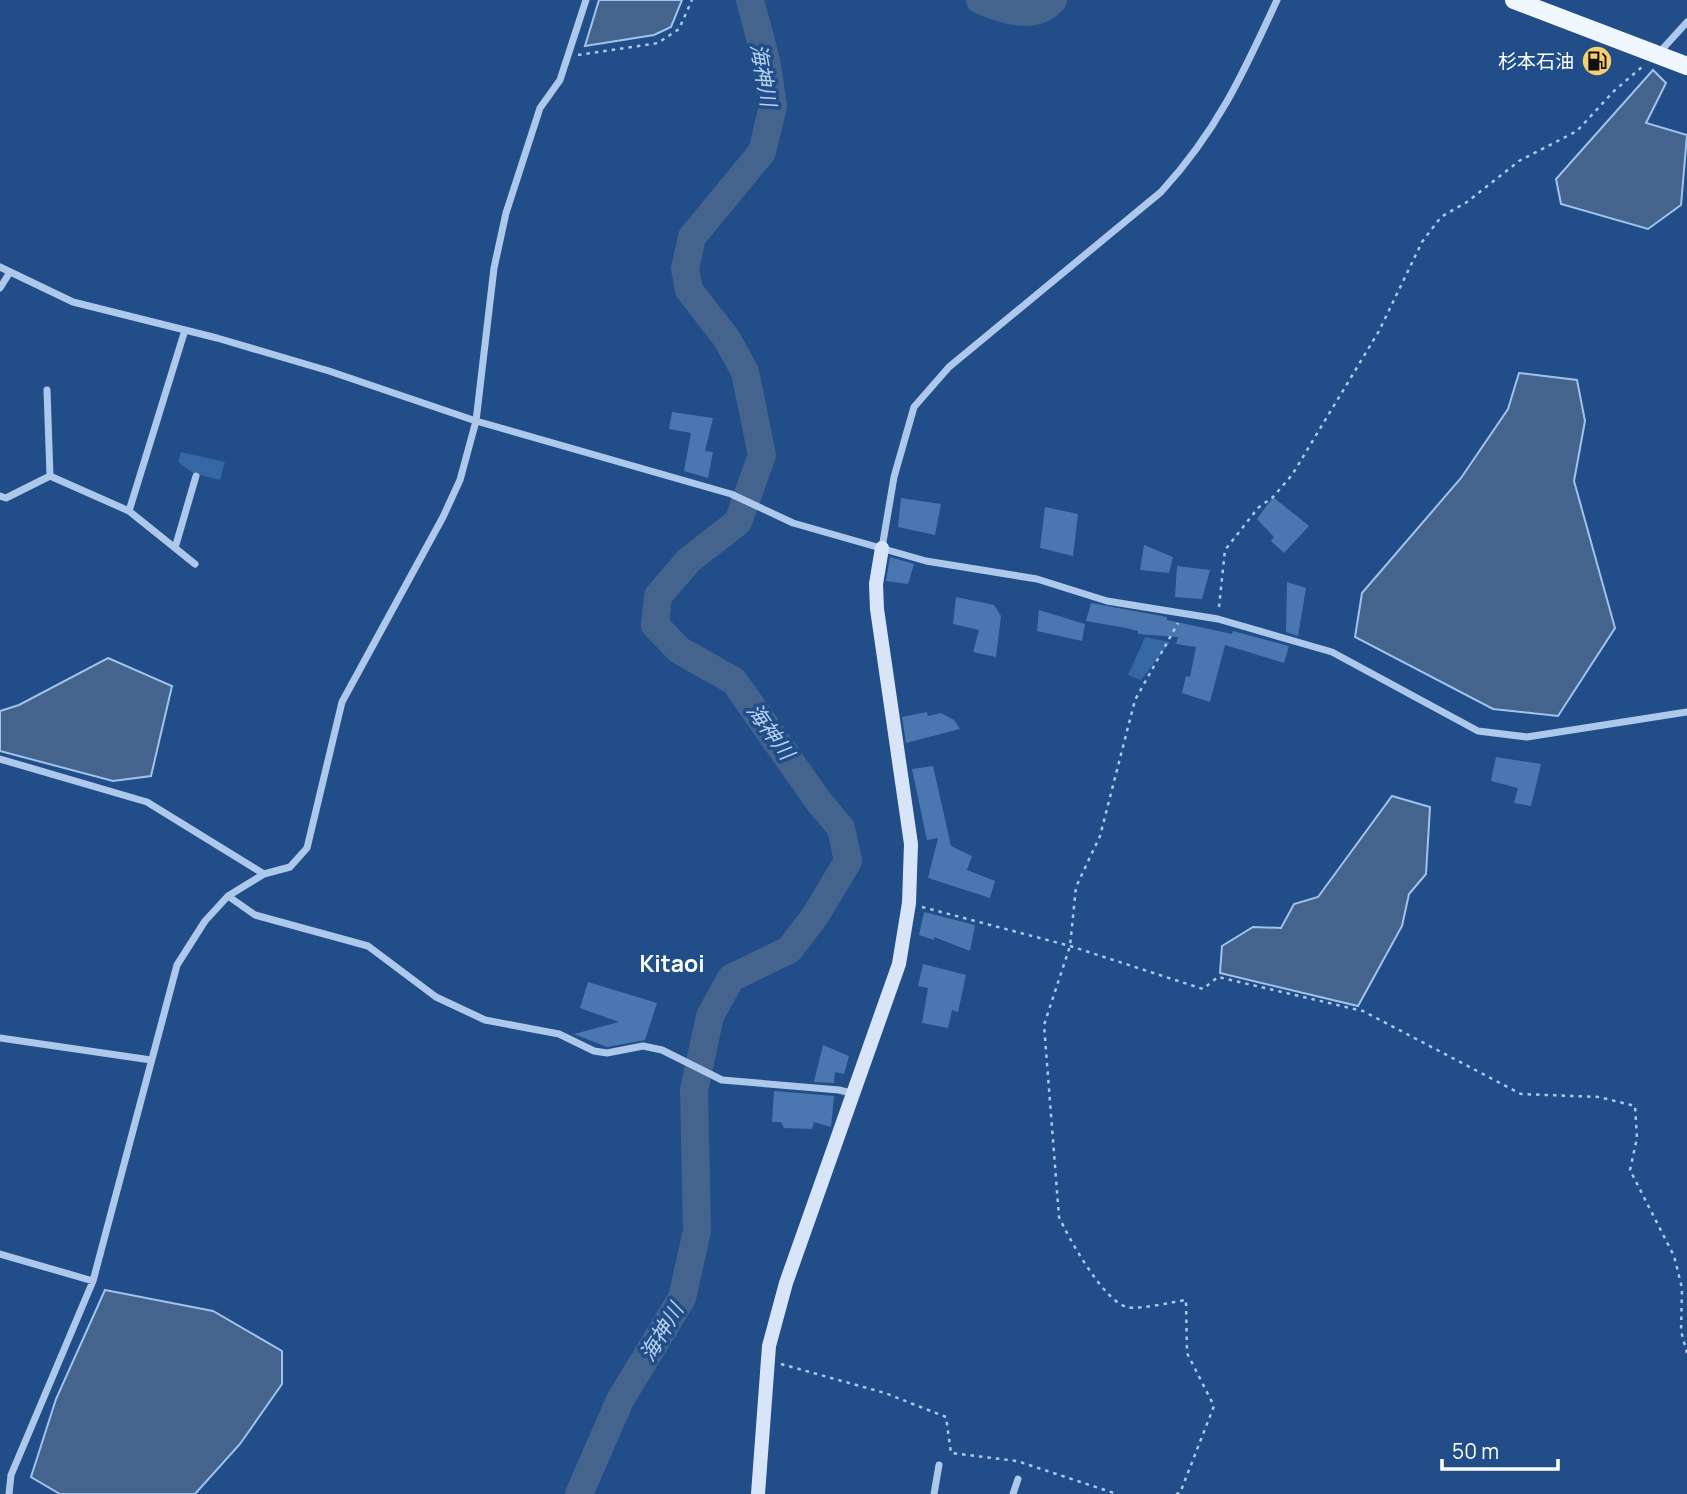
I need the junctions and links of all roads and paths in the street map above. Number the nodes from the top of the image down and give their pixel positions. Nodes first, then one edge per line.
1 (586, 0) edge
2 (692, 0) edge
3 (1276, 0) edge
4 (1514, 0) edge
5 (1687, 22) edge
6 (1656, 55) junction
7 (568, 56) junction
8 (1687, 66) edge
9 (0, 267) edge
10 (10, 272) junction
11 (0, 288) edge
12 (185, 330) junction
13 (47, 390) dead end
14 (476, 421) junction
15 (50, 476) junction
16 (196, 477) dead end
17 (0, 496) edge
18 (129, 511) junction
19 (175, 548) junction
20 (882, 548) junction
21 (195, 564) dead end
22 (1183, 614) junction
23 (1218, 619) junction
24 (1687, 712) edge
25 (0, 759) edge
26 (264, 874) junction
27 (228, 896) junction
28 (909, 903) junction
29 (1070, 946) junction
30 (0, 1038) edge
31 (151, 1060) junction
32 (855, 1094) junction
33 (0, 1254) edge
34 (93, 1281) junction
35 (1687, 1353) edge
36 (768, 1360) junction
37 (939, 1465) dead end
38 (1018, 1479) dead end
39 (9, 1494) edge
40 (758, 1494) edge
41 (934, 1494) edge
42 (1013, 1494) edge
43 (1117, 1494) edge
44 (1176, 1494) edge

1 - 7 street
2 - 7 path
3 - 20 street
4 - 6 main road
5 - 6 street
6 - 8 main road
6 - 23 path
7 - 14 street
9 - 10 street
10 - 11 street
10 - 12 street
12 - 14 street
12 - 18 street
13 - 15 street
14 - 20 street
14 - 26 street
15 - 17 street
15 - 18 street
16 - 19 street
18 - 19 street
19 - 21 street
20 - 22 street
20 - 28 street
22 - 23 street
22 - 29 path
23 - 24 street
25 - 26 street
26 - 27 street
27 - 31 street
27 - 32 street
28 - 29 path
28 - 32 street
29 - 35 path
29 - 44 path
30 - 31 street
31 - 34 street
32 - 36 street
33 - 34 street
34 - 39 street
36 - 40 street
36 - 43 path
37 - 41 street
38 - 42 street

